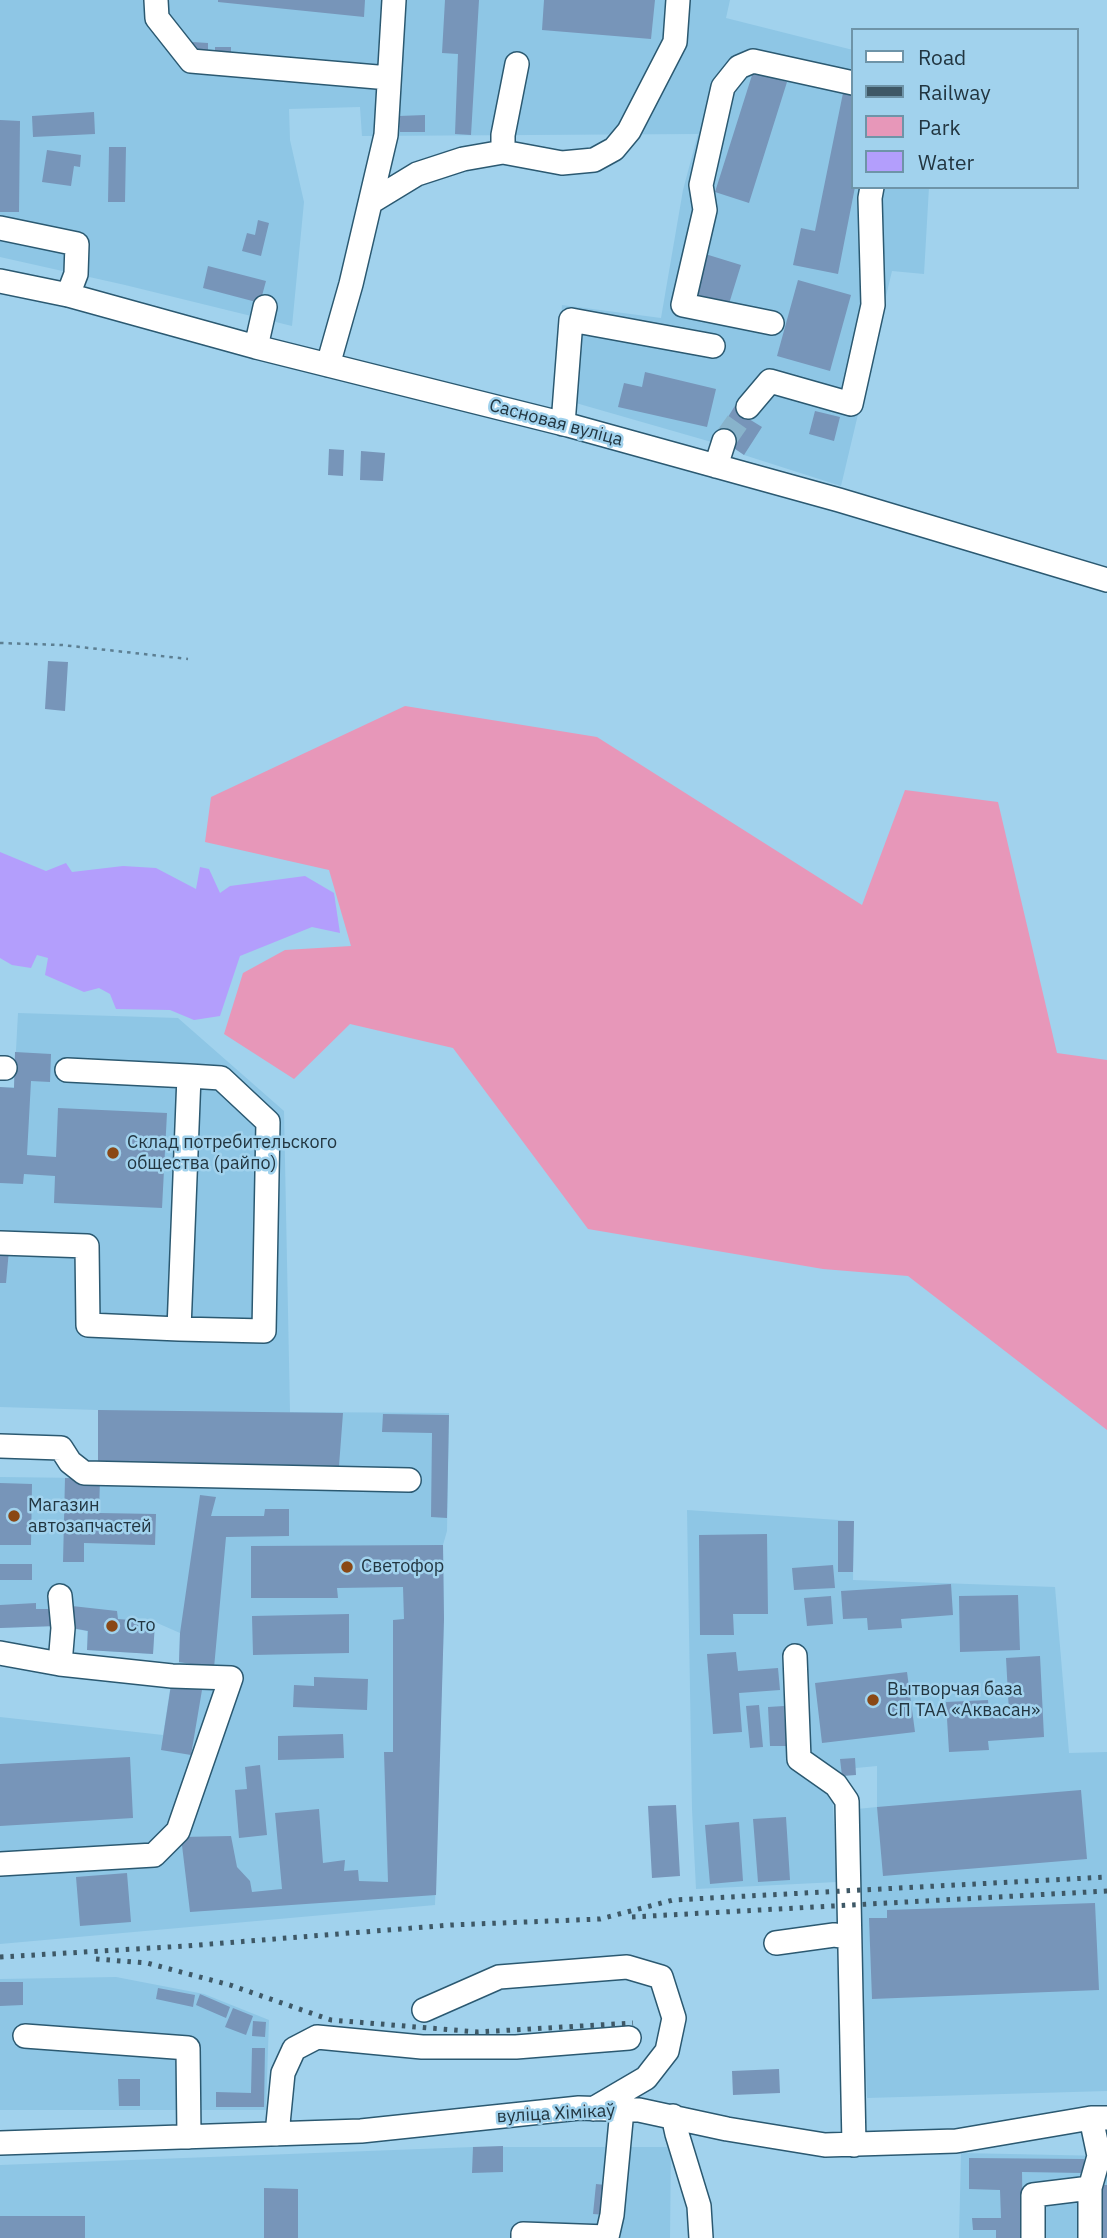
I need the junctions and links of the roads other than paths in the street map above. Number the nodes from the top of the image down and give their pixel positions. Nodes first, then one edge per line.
1 (156, 0) edge
2 (394, 0) edge
3 (678, 0) edge
4 (517, 64) dead end
5 (389, 78) junction
6 (852, 83) edge
7 (503, 152) junction
8 (872, 189) edge
9 (371, 202) junction
10 (0, 228) edge
11 (0, 281) edge
12 (68, 295) junction
13 (265, 307) dead end
14 (772, 323) dead end
15 (713, 346) dead end
16 (256, 347) junction
17 (328, 365) junction
18 (748, 407) tunnel mouth
19 (563, 424) junction
20 (724, 442) tunnel mouth
21 (716, 466) junction
22 (1107, 580) edge
23 (67, 1070) dead end
24 (189, 1076) junction
25 (0, 1243) edge
26 (178, 1329) junction
27 (0, 1446) edge
28 (408, 1480) dead end
29 (60, 1596) dead end
30 (0, 1653) edge
31 (795, 1656) dead end
32 (60, 1664) junction
33 (0, 1864) edge
34 (849, 1937) junction
35 (776, 1943) dead end
36 (424, 2010) dead end
37 (25, 2036) dead end
38 (629, 2038) dead end
39 (593, 2109) junction
40 (622, 2110) junction
41 (673, 2116) junction
42 (1099, 2118) edge
43 (277, 2134) junction
44 (189, 2137) junction
45 (0, 2143) edge
46 (854, 2144) junction
47 (1090, 2188) junction
48 (523, 2238) edge
49 (701, 2238) edge
50 (1033, 2238) edge
51 (1090, 2238) edge

1 - 5 street
2 - 5 street
3 - 7 street
4 - 7 street
5 - 9 street
6 - 14 street
7 - 9 street
8 - 18 street
9 - 17 street
10 - 12 street
11 - 12 street, Сасновая вуліца
12 - 16 street, Сасновая вуліца
13 - 16 street
15 - 19 street
16 - 17 street, Сасновая вуліца
17 - 19 street, Сасновая вуліца
19 - 21 street, Сасновая вуліца
20 - 21 street
21 - 22 street, Сасновая вуліца
23 - 24 street
24 - 26 street
24 - 26 street
25 - 26 street
27 - 28 street
29 - 32 street
30 - 32 street
31 - 34 street
32 - 33 street
34 - 35 street
34 - 46 street
36 - 39 street
37 - 44 street
38 - 43 street
39 - 40 street, вуліца Хімікаў
39 - 43 street, вуліца Хімікаў
40 - 41 street, вуліца Хімікаў
40 - 48 street
41 - 46 street, вуліца Хімікаў
41 - 49 street
42 - 46 street, вуліца Хімікаў
42 - 47 street
43 - 44 street, вуліца Хімікаў
44 - 45 street, вуліца Хімікаў
47 - 50 street
47 - 51 street

